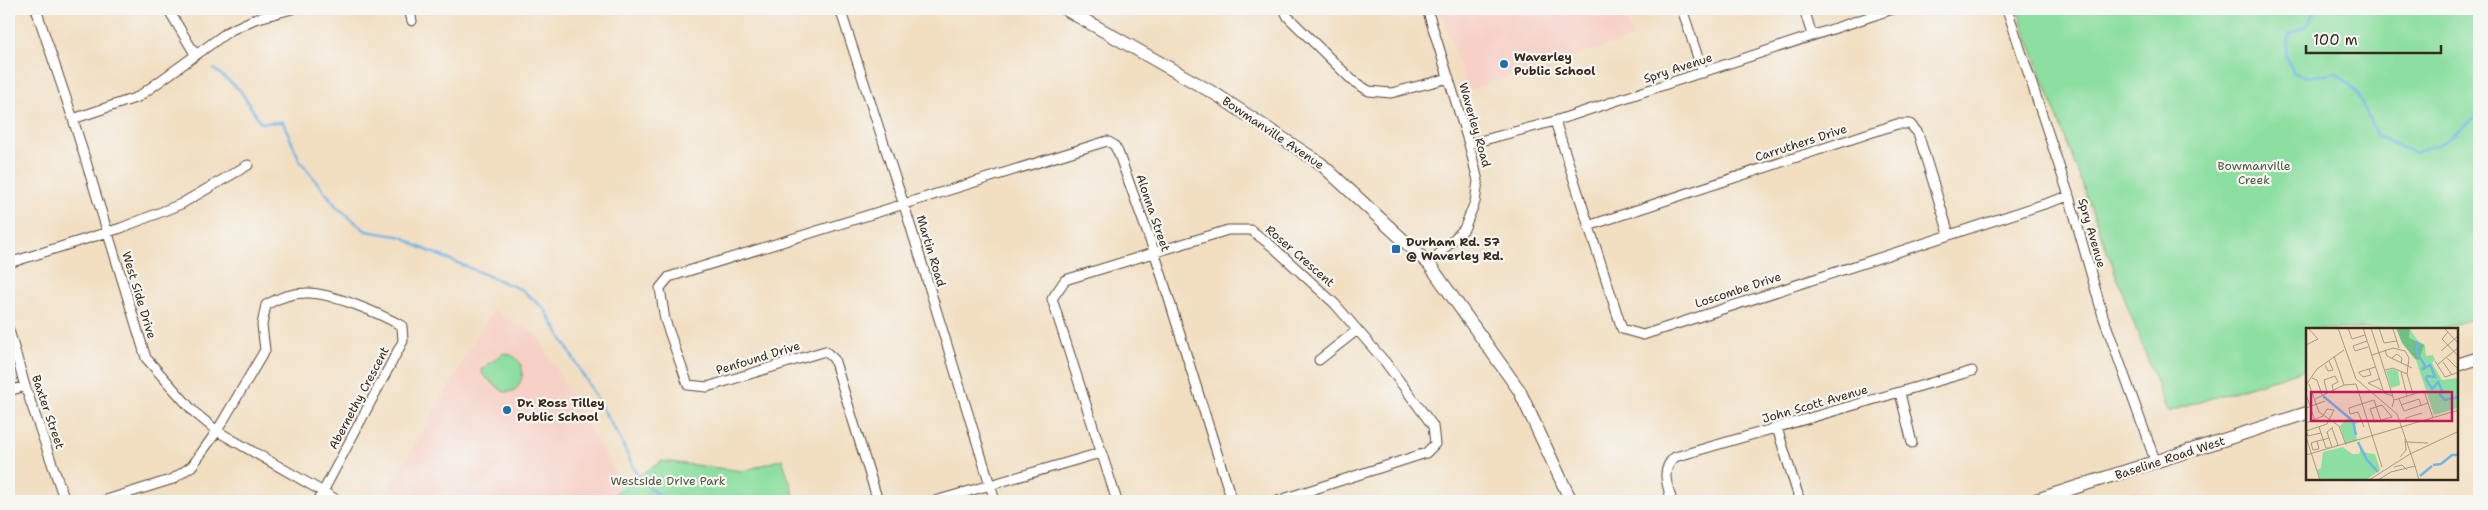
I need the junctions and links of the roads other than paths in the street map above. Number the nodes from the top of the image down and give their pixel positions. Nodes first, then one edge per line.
1 (36, 9) edge
2 (168, 9) edge
3 (288, 9) edge
4 (409, 9) edge
5 (840, 9) edge
6 (1065, 9) edge
7 (1284, 9) edge
8 (1427, 9) edge
9 (1682, 9) edge
10 (1804, 9) edge
11 (1893, 9) edge
12 (2007, 9) edge
13 (412, 21) dead end
14 (1812, 35) junction
15 (195, 54) junction
16 (1703, 73) junction
17 (1449, 78) junction
18 (73, 118) junction
19 (1555, 121) junction
20 (1469, 144) junction
21 (248, 165) dead end
22 (2068, 196) junction
23 (904, 206) junction
24 (1588, 226) junction
25 (107, 232) junction
26 (1949, 234) junction
27 (1154, 251) junction
28 (9, 263) edge
29 (1429, 264) junction
30 (9, 330) edge
31 (1356, 331) junction
32 (2479, 358) edge
33 (1319, 360) dead end
34 (2458, 365) edge
35 (1972, 371) dead end
36 (25, 386) junction
37 (9, 391) edge
38 (1900, 393) junction
39 (2306, 413) edge
40 (1777, 428) junction
41 (217, 431) junction
42 (1912, 443) dead end
43 (1100, 453) junction
44 (2156, 463) junction
45 (990, 484) junction
46 (324, 492) junction
47 (65, 501) edge
48 (103, 501) edge
49 (318, 501) edge
50 (338, 501) edge
51 (878, 501) edge
52 (935, 501) edge
53 (995, 501) edge
54 (1117, 501) edge
55 (1232, 501) edge
56 (1277, 501) edge
57 (1571, 501) edge
58 (1672, 501) edge
59 (1800, 501) edge
60 (2033, 501) edge

1 - 18 street, West Side Drive
2 - 15 street
3 - 15 street
4 - 13 street
5 - 23 street, Martin Road
6 - 29 main road, Bowmanville Avenue
7 - 17 street
8 - 17 street, Waverley Road
9 - 16 street
10 - 14 street
11 - 14 street, Spry Avenue
12 - 22 street, Spry Avenue
14 - 16 street, Spry Avenue
15 - 18 street
16 - 19 street, Spry Avenue
17 - 20 street, Waverley Road
18 - 25 street, West Side Drive
19 - 20 street, Spry Avenue
19 - 24 street, Loscombe Drive
20 - 29 street, Waverley Road
21 - 25 street
22 - 26 street, Loscombe Drive
22 - 44 street, Spry Avenue
23 - 27 street, Alonna Street
23 - 45 street, Martin Road
23 - 51 street, Penfound Drive
24 - 26 street, Loscombe Drive
24 - 26 street, Carruthers Drive
25 - 28 street
25 - 41 street, West Side Drive
27 - 31 street, Roser Crescent
27 - 43 street, Roser Crescent
27 - 55 street, Alonna Street
29 - 57 main road, Bowmanville Avenue
30 - 36 street, Baxter Street
31 - 33 street
31 - 56 street, Roser Crescent
32 - 34 main road
35 - 38 street, John Scott Avenue
36 - 37 street
36 - 47 street, Baxter Street
38 - 40 street, John Scott Avenue
38 - 42 street
39 - 44 main road, Baseline Road West
40 - 58 street, John Scott Avenue
40 - 59 street
41 - 46 street, West Side Drive
41 - 46 street, Abernethy Crescent
41 - 48 street
43 - 45 street
43 - 54 street, Roser Crescent
44 - 60 main road, Baseline Road West
45 - 52 street
45 - 53 street, Martin Road
46 - 49 street
46 - 50 street, West Side Drive

